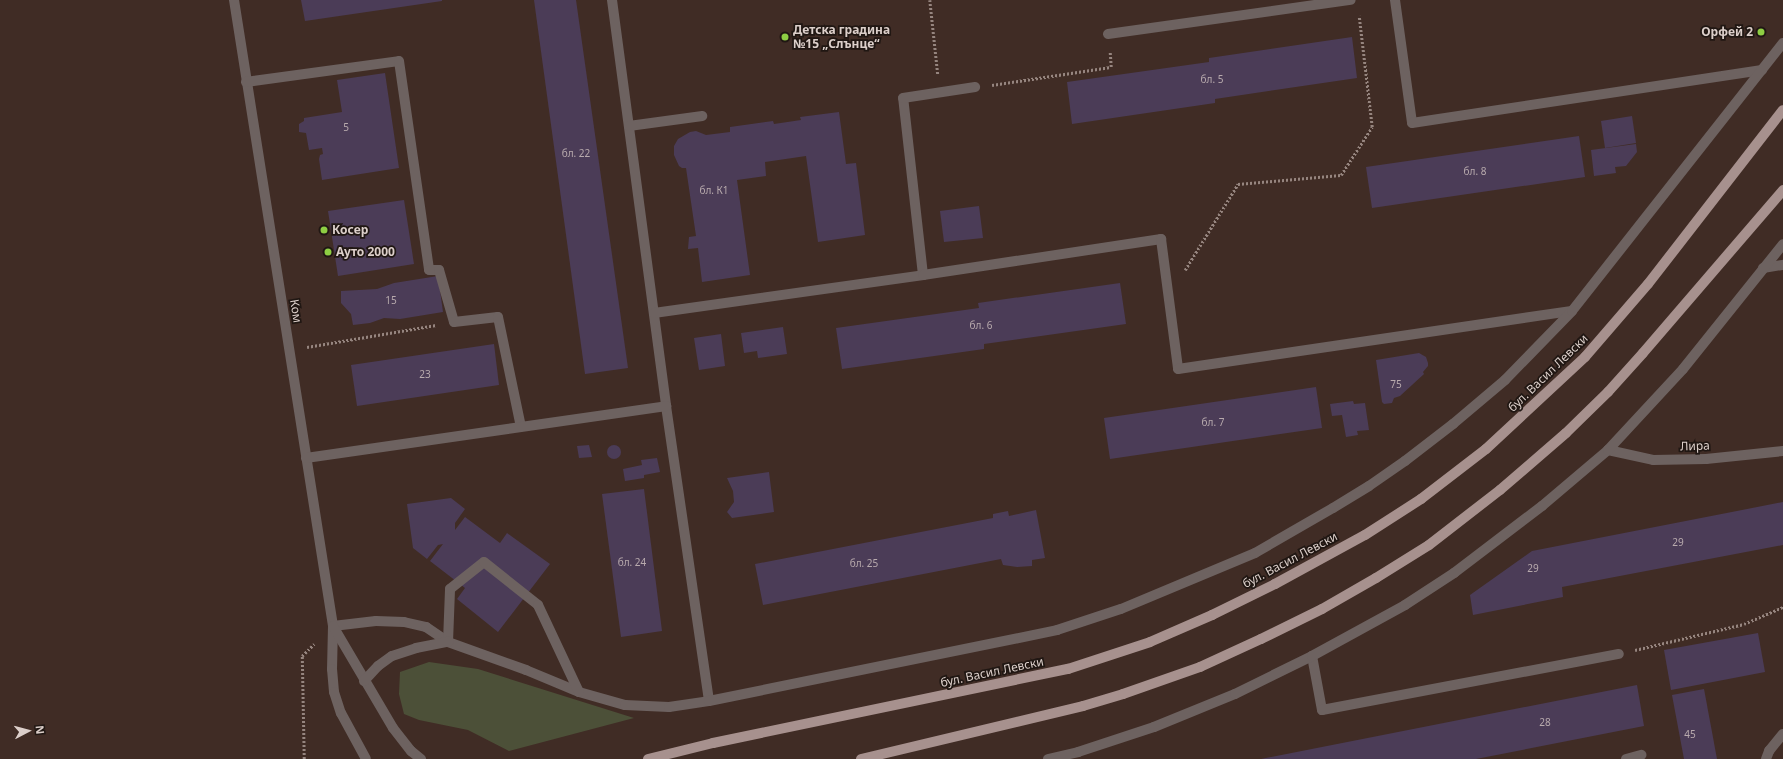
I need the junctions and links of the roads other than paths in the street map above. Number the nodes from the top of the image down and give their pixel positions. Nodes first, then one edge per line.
1 (234, 0) edge
2 (612, 0) edge
3 (1395, 0) edge
4 (1354, 4) edge
5 (1108, 34) road end
6 (1783, 43) edge
7 (1762, 70) junction
8 (246, 82) junction
9 (975, 87) road end
10 (1783, 110) edge
11 (702, 116) dead end
12 (629, 126) junction
13 (1783, 190) edge
14 (1783, 244) edge
15 (1783, 265) edge
16 (1763, 268) junction
17 (923, 275) junction
18 (1572, 311) junction
19 (654, 313) junction
20 (666, 406) junction
21 (521, 427) junction
22 (1608, 450) junction
23 (1783, 450) edge
24 (306, 458) junction
25 (333, 626) junction
26 (448, 642) junction
27 (1619, 654) road end
28 (1312, 656) junction
29 (364, 681) junction
30 (579, 692) junction
31 (709, 701) junction
32 (1783, 734) edge
33 (1641, 755) dead end
34 (366, 759) edge
35 (421, 759) edge
36 (648, 759) edge
37 (861, 759) edge
38 (1048, 759) edge
39 (1626, 759) edge
40 (1766, 759) edge

1 - 8 street, Ком
2 - 12 street
3 - 7 street
4 - 5 street
6 - 7 street
7 - 18 street
8 - 21 street
8 - 24 street, Ком
9 - 17 street
10 - 36 main road, бул. Васил Левски
11 - 12 street
12 - 19 street
13 - 37 main road
14 - 16 street
15 - 16 street
16 - 22 street
17 - 18 street
17 - 19 street
18 - 31 street
19 - 20 street
20 - 21 street
20 - 31 street
21 - 24 street
22 - 23 street, Лира
22 - 28 street
24 - 25 street, Ком
25 - 26 street
25 - 29 street
25 - 34 street
26 - 29 street
26 - 30 street
26 - 30 street
27 - 28 street
28 - 38 street
29 - 35 street
30 - 31 street
32 - 40 street
33 - 39 street

